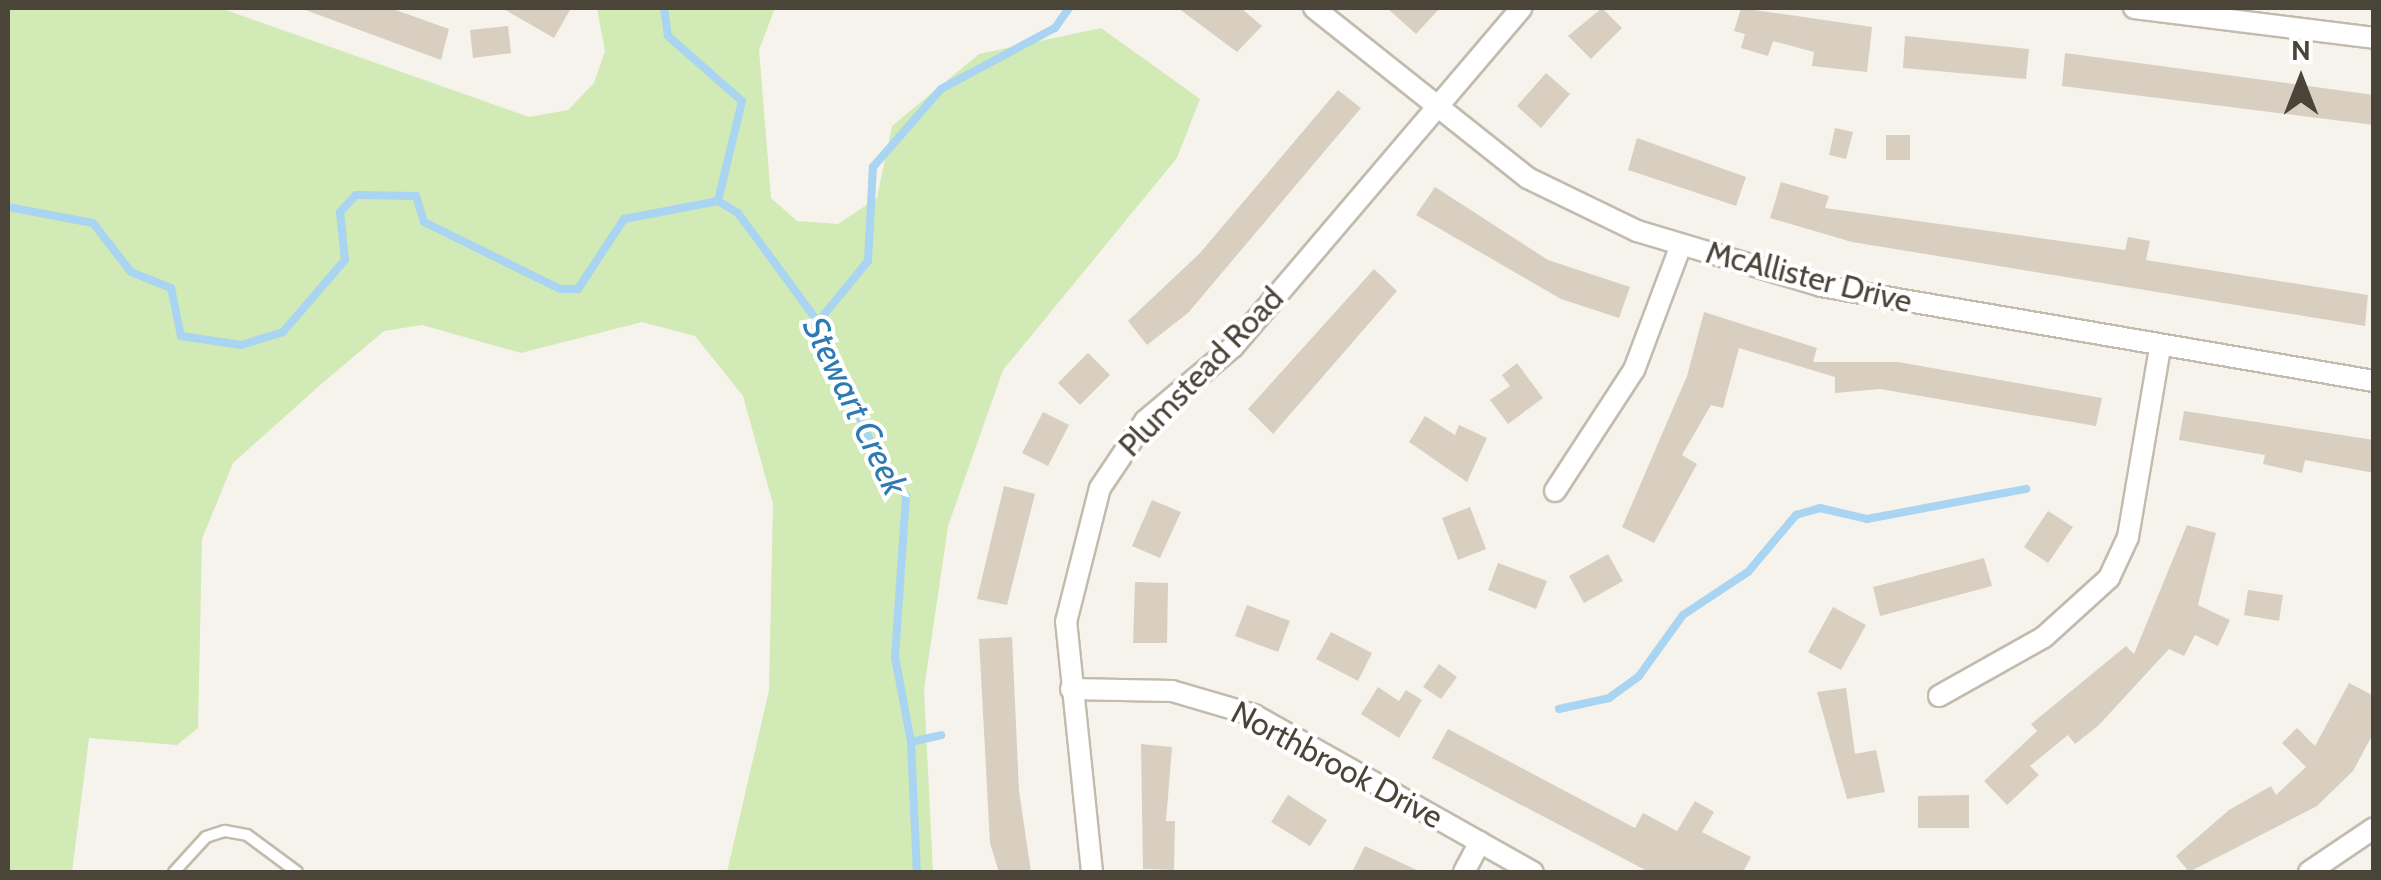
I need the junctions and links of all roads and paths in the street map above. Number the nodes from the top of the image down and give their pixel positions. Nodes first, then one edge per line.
1 (1314, 8) edge
2 (1522, 8) edge
3 (2134, 8) edge
4 (2374, 38) edge
5 (1436, 109) junction
6 (1681, 246) junction
7 (2160, 347) junction
8 (2374, 380) edge
9 (1555, 491) dead end
10 (1071, 690) junction
11 (1939, 696) dead end
12 (2374, 828) edge
13 (1480, 842) junction
14 (174, 872) edge
15 (297, 872) edge
16 (1092, 872) edge
17 (1464, 872) edge
18 (1534, 872) edge
19 (2309, 872) edge

1 - 5 street, McAllister Drive
2 - 5 street, Plumstead Road
3 - 4 street
5 - 6 street, McAllister Drive
5 - 10 street, Plumstead Road
6 - 7 street, McAllister Drive
6 - 9 street
7 - 8 street, McAllister Drive
7 - 11 street
10 - 13 street, Northbrook Drive
10 - 16 street, Plumstead Road
12 - 19 street
13 - 17 street
13 - 18 street, Northbrook Drive
14 - 15 lane

